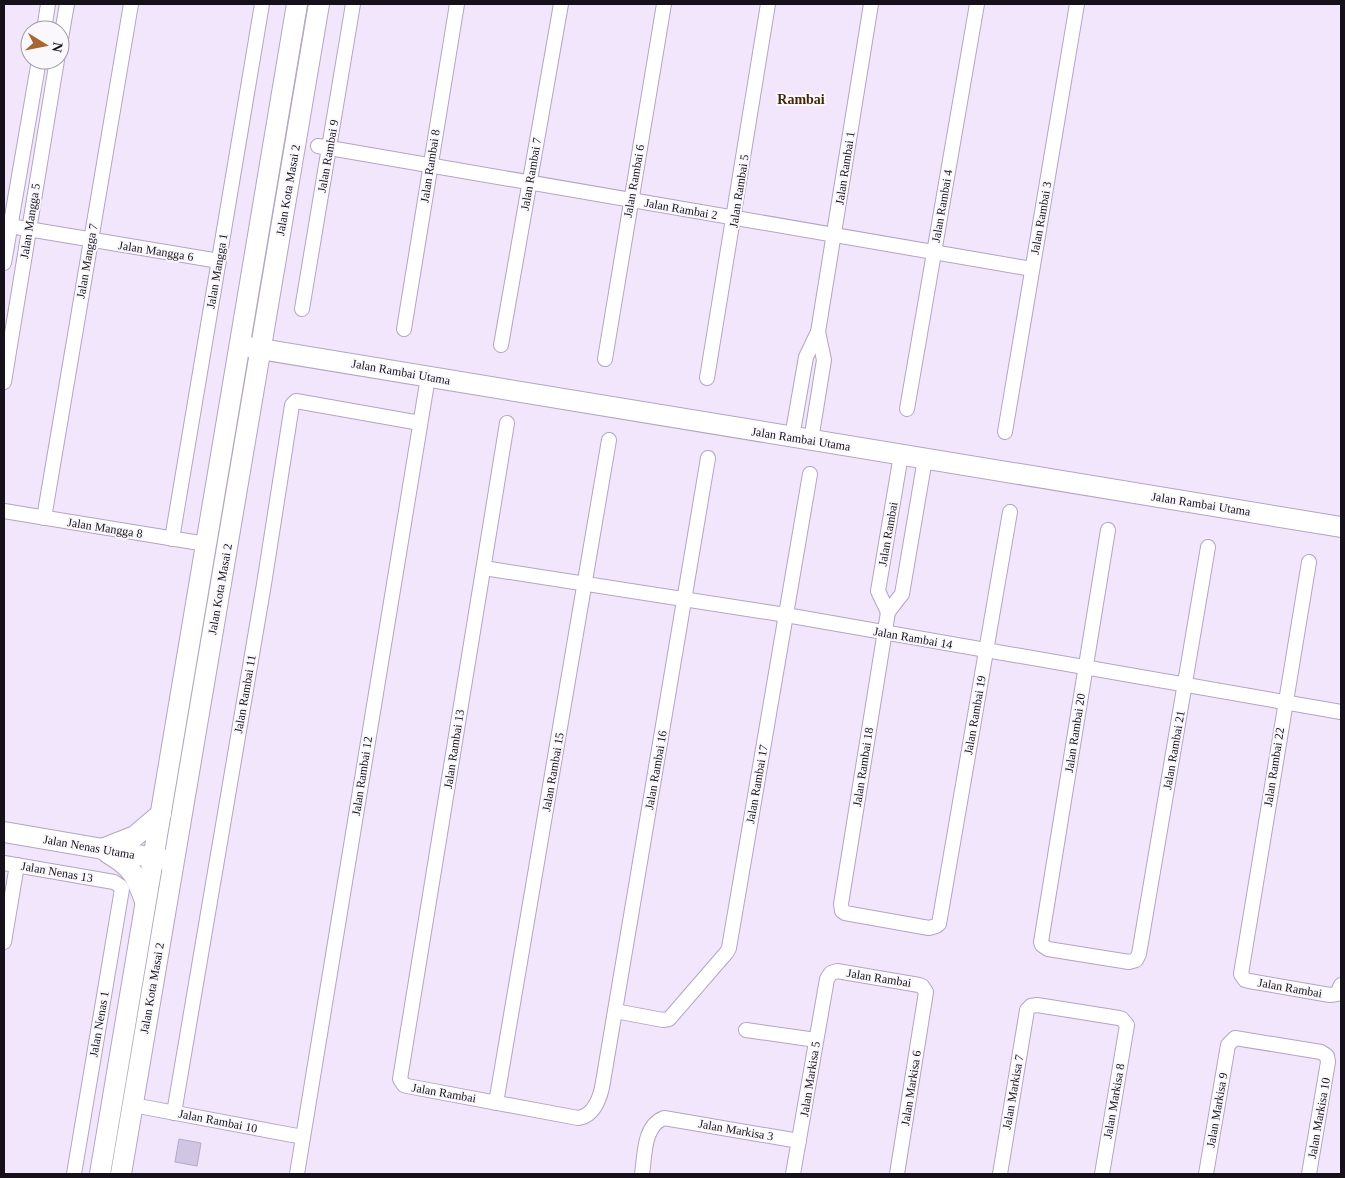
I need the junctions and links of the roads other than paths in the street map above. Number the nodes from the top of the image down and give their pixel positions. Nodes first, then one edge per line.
1 (48, 4) edge
2 (67, 4) edge
3 (131, 4) edge
4 (262, 4) edge
5 (297, 4) edge
6 (319, 4) edge
7 (354, 4) edge
8 (457, 4) edge
9 (561, 4) edge
10 (664, 4) edge
11 (768, 4) edge
12 (871, 4) edge
13 (976, 4) edge
14 (1077, 4) edge
15 (46, 20) edge
16 (64, 20) edge
17 (36, 70) edge
18 (55, 70) edge
19 (324, 147) junction
20 (431, 165) junction
21 (530, 182) junction
22 (631, 200) junction
23 (734, 218) junction
24 (7, 225) edge
25 (29, 229) junction
26 (834, 235) junction
27 (91, 240) junction
28 (934, 252) junction
29 (219, 261) junction
30 (4, 263) edge
31 (1032, 269) junction
32 (302, 309) dead end
33 (404, 329) dead end
34 (239, 345) junction
35 (501, 345) dead end
36 (261, 349) junction
37 (604, 359) dead end
38 (428, 377) junction
39 (707, 378) dead end
40 (4, 382) edge
41 (907, 409) dead end
42 (420, 423) junction
43 (507, 423) dead end
44 (1005, 432) dead end
45 (801, 439) junction
46 (609, 440) dead end
47 (902, 455) junction
48 (708, 458) dead end
49 (925, 459) junction
50 (810, 474) dead end
51 (4, 511) edge
52 (1010, 512) dead end
53 (44, 518) junction
54 (1341, 527) edge
55 (1108, 530) dead end
56 (172, 539) junction
57 (206, 544) junction
58 (1208, 547) dead end
59 (885, 552) junction
60 (908, 556) junction
61 (1309, 562) dead end
62 (484, 568) junction
63 (585, 584) junction
64 (685, 599) junction
65 (888, 612) junction
66 (786, 615) junction
67 (885, 632) junction
68 (987, 651) junction
69 (1085, 668) junction
70 (1185, 685) junction
71 (1285, 702) junction
72 (1341, 712) edge
73 (161, 814) junction
74 (4, 832) edge
75 (102, 849) junction
76 (154, 858) junction
77 (174, 861) junction
78 (10, 864) edge
79 (110, 881) joint
80 (146, 904) junction
81 (940, 918) joint
82 (4, 942) edge
83 (1140, 953) joint
84 (1241, 972) joint
85 (826, 984) joint
86 (1341, 984) edge
87 (1341, 988) edge
88 (925, 1002) joint
89 (1027, 1010) joint
90 (615, 1011) junction
91 (746, 1030) dead end
92 (816, 1040) junction
93 (1228, 1045) joint
94 (400, 1075) joint
95 (603, 1082) joint
96 (496, 1103) junction
97 (133, 1105) junction
98 (174, 1113) junction
99 (303, 1137) junction
100 (799, 1141) junction
101 (74, 1174) edge
102 (100, 1174) edge
103 (121, 1174) edge
104 (297, 1174) edge
105 (642, 1174) edge
106 (793, 1174) edge
107 (897, 1174) edge
108 (1000, 1174) edge
109 (1102, 1174) edge
110 (1206, 1174) edge
111 (1309, 1174) edge

1 - 15 street
2 - 16 street
3 - 27 street, Jalan Mangga 7
4 - 29 street, Jalan Mangga 1
5 - 34 main road, Jalan Kota Masai 2
6 - 36 main road, Jalan Kota Masai 2
7 - 19 street, Jalan Rambai 9
8 - 20 street, Jalan Rambai 8
9 - 21 street, Jalan Rambai 7
10 - 22 street, Jalan Rambai 6
11 - 23 street, Jalan Rambai 5
12 - 26 street, Jalan Rambai 1
13 - 28 street, Jalan Rambai 4
14 - 31 street, Jalan Rambai 3
17 - 24 street, Jalan Mangga 5
18 - 25 street, Jalan Mangga 5
19 - 20 street, Jalan Rambai 2
19 - 32 street, Jalan Rambai 9
20 - 21 street, Jalan Rambai 2
20 - 33 street, Jalan Rambai 8
21 - 22 street, Jalan Rambai 2
21 - 35 street, Jalan Rambai 7
22 - 23 street, Jalan Rambai 2
22 - 37 street, Jalan Rambai 6
23 - 26 street, Jalan Rambai 2
23 - 39 street, Jalan Rambai 5
24 - 25 street, Jalan Mangga 6
24 - 30 street, Jalan Mangga 5
25 - 27 street, Jalan Mangga 6
25 - 40 street, Jalan Mangga 5
26 - 28 street, Jalan Rambai 2
26 - 45 street, Jalan Rambai 1
27 - 29 street, Jalan Mangga 6
27 - 53 street, Jalan Mangga 7
28 - 31 street, Jalan Rambai 2
28 - 41 street, Jalan Rambai 4
29 - 56 street, Jalan Mangga 1
31 - 44 street, Jalan Rambai 3
34 - 36 main road, Jalan Rambai Utama
34 - 57 main road, Jalan Kota Masai 2
36 - 38 main road, Jalan Rambai Utama
36 - 77 main road, Jalan Kota Masai 2
38 - 42 street, Jalan Rambai 12
38 - 45 main road, Jalan Rambai Utama
42 - 98 street, Jalan Rambai 11
42 - 99 street, Jalan Rambai 12
43 - 62 street, Jalan Rambai 13
45 - 47 main road, Jalan Rambai Utama
46 - 63 street, Jalan Rambai 15
47 - 49 main road, Jalan Rambai Utama
47 - 59 street, Jalan Rambai
48 - 64 street, Jalan Rambai 16
49 - 54 main road, Jalan Rambai Utama
49 - 60 street, Jalan Rambai
50 - 66 street, Jalan Rambai 17
51 - 53 street, Jalan Mangga 8
52 - 68 street, Jalan Rambai 19
53 - 56 street, Jalan Mangga 8
55 - 69 street, Jalan Rambai 20
56 - 57 street, Jalan Mangga 8
57 - 73 main road, Jalan Kota Masai 2
58 - 70 street, Jalan Rambai 21
59 - 60 street
59 - 65 street, Jalan Rambai
60 - 65 street, Jalan Rambai
61 - 71 street, Jalan Rambai 22
62 - 63 street, Jalan Rambai 14
62 - 94 street, Jalan Rambai 13
63 - 64 street, Jalan Rambai 14
63 - 96 street, Jalan Rambai 15
64 - 66 street, Jalan Rambai 14
64 - 90 street, Jalan Rambai 16
65 - 67 street, Jalan Rambai
66 - 67 street, Jalan Rambai 14
66 - 90 street, Jalan Rambai 17
67 - 68 street, Jalan Rambai 14
67 - 81 street, Jalan Rambai 18
68 - 69 street, Jalan Rambai 14
68 - 81 street, Jalan Rambai 19
69 - 70 street, Jalan Rambai 14
69 - 83 street, Jalan Rambai 20
70 - 71 street, Jalan Rambai 14
70 - 83 street, Jalan Rambai 21
71 - 72 street, Jalan Rambai 14
71 - 84 street, Jalan Rambai 22
73 - 75 main road
73 - 76 main road, Jalan Kota Masai 2
74 - 75 main road, Jalan Nenas Utama
75 - 76 main road, Jalan Nenas Utama
75 - 80 main road
76 - 77 main road, Jalan Nenas Utama
76 - 80 main road, Jalan Kota Masai 2
77 - 97 main road, Jalan Kota Masai 2
78 - 79 street, Jalan Nenas 13
78 - 82 street
79 - 101 street, Jalan Nenas 1
80 - 102 main road, Jalan Kota Masai 2
84 - 87 street, Jalan Rambai
85 - 88 street, Jalan Rambai
85 - 92 street, Jalan Markisa 5
86 - 87 street
88 - 107 street, Jalan Markisa 6
89 - 108 street, Jalan Markisa 7
89 - 109 street, Jalan Markisa 8
90 - 95 street, Jalan Rambai 16
91 - 92 street
92 - 100 street, Jalan Markisa 5
93 - 110 street, Jalan Markisa 9
93 - 111 street, Jalan Markisa 10
94 - 96 street, Jalan Rambai
95 - 96 street, Jalan Rambai
97 - 98 street, Jalan Rambai 10
97 - 103 main road, Jalan Kota Masai 2
98 - 99 street, Jalan Rambai 10
99 - 104 street, Jalan Rambai 12
100 - 105 street, Jalan Markisa 3
100 - 106 street, Jalan Markisa 5

